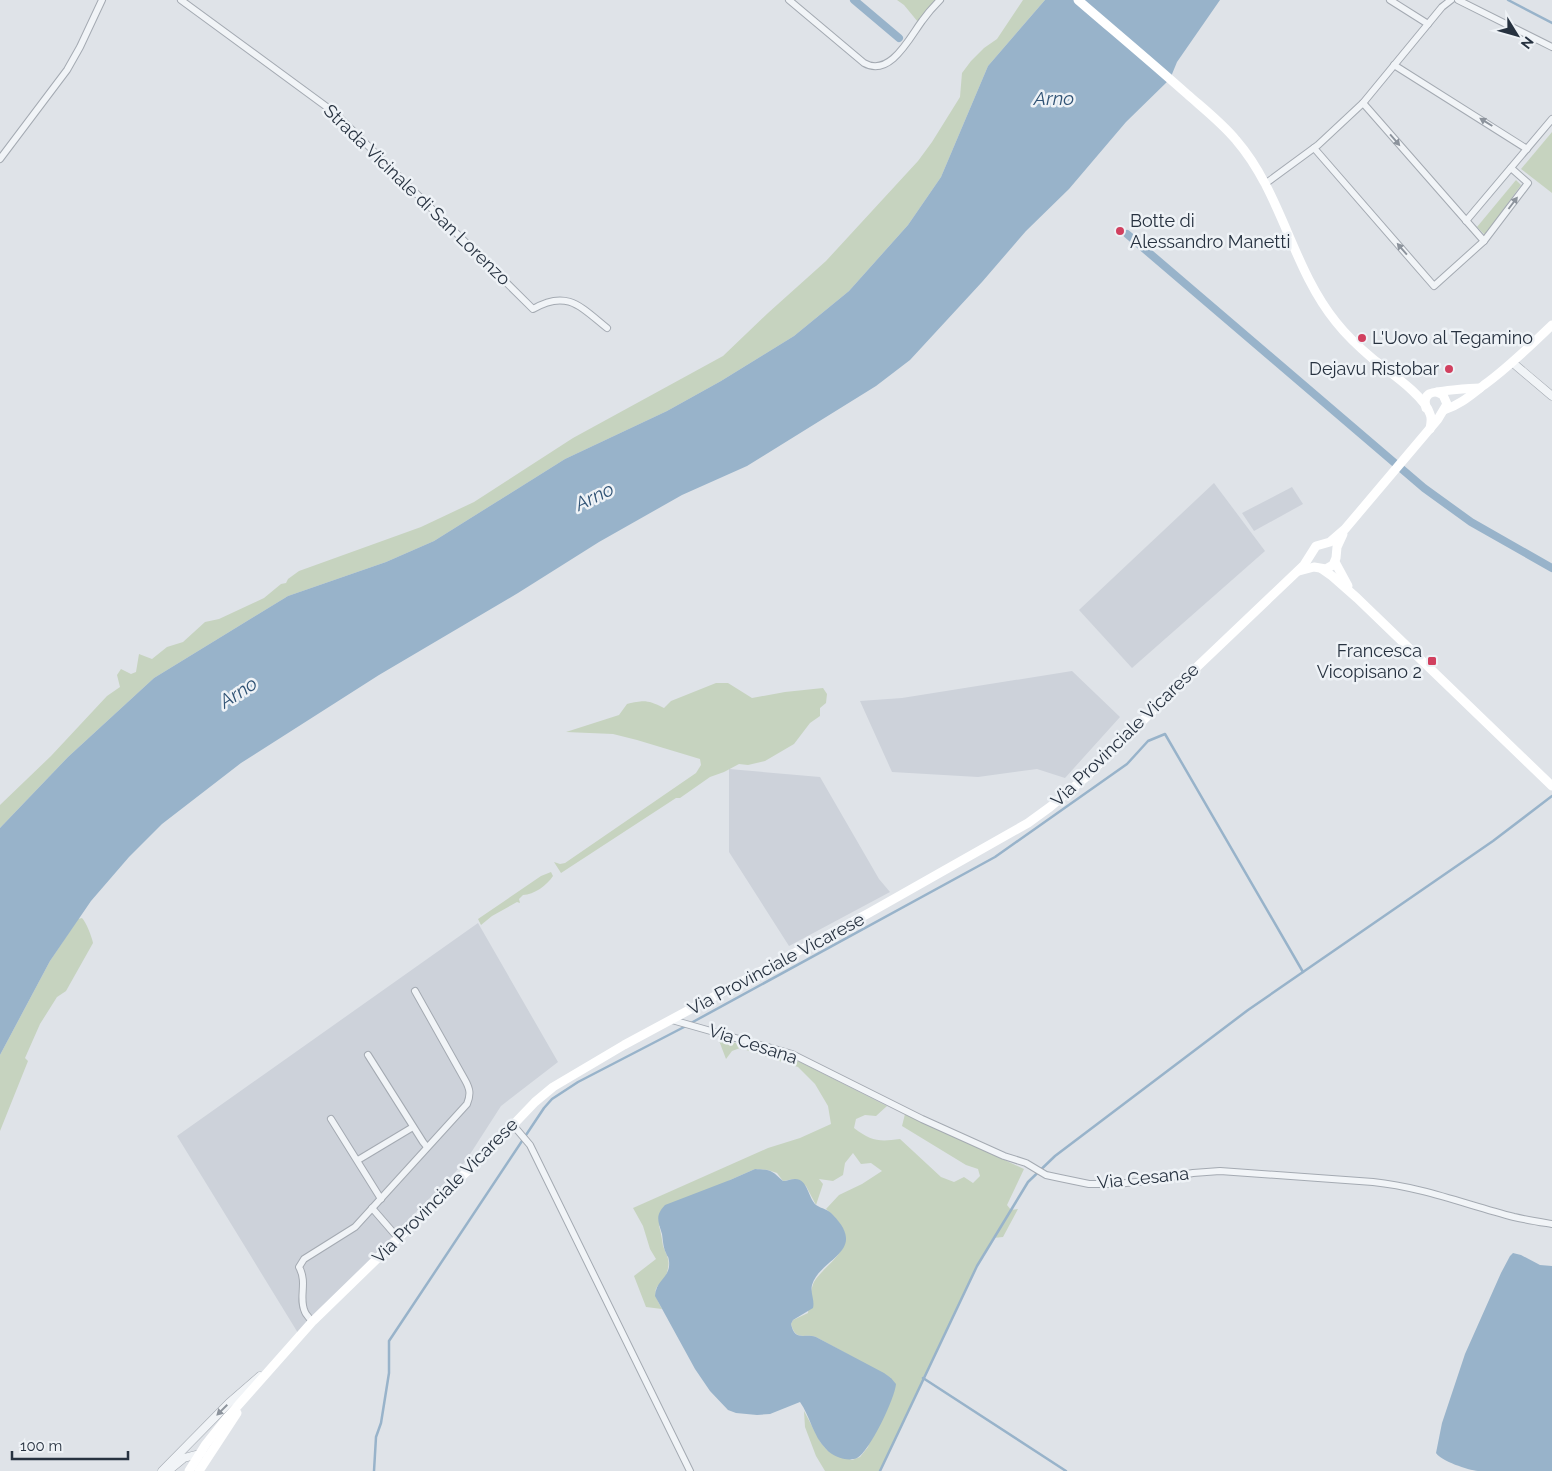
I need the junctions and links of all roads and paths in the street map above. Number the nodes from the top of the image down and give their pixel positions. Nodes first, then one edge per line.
1 (102, 0) edge
2 (181, 0) edge
3 (789, 0) edge
4 (940, 0) edge
5 (1078, 0) edge
6 (1390, 0) edge
7 (1451, 0) edge
8 (1458, 0) edge
9 (1428, 24) junction
10 (1552, 47) edge
11 (1394, 64) junction
12 (1363, 103) junction
13 (1552, 120) edge
14 (1314, 148) junction
15 (1527, 148) junction
16 (0, 160) edge
17 (1511, 168) junction
18 (1265, 184) junction
19 (1466, 221) junction
20 (1484, 241) junction
21 (1552, 325) edge
22 (607, 328) dead end
23 (1513, 363) junction
24 (1403, 382) junction
25 (1480, 388) junction
26 (1435, 392) junction
27 (1552, 396) edge
28 (1428, 410) junction
29 (1443, 411) junction
30 (1428, 432) junction
31 (1345, 529) junction
32 (1324, 544) junction
33 (1311, 554) junction
34 (1336, 558) junction
35 (1319, 568) junction
36 (1293, 575) junction
37 (1357, 598) junction
38 (1550, 785) edge
39 (415, 991) dead end
40 (672, 1020) junction
41 (368, 1055) dead end
42 (331, 1119) dead end
43 (513, 1125) junction
44 (413, 1127) junction
45 (427, 1147) junction
46 (358, 1160) junction
47 (381, 1199) junction
48 (372, 1208) junction
49 (1552, 1224) edge
50 (398, 1238) junction
51 (312, 1322) junction
52 (271, 1366) junction
53 (221, 1437) junction
54 (199, 1455) junction
55 (162, 1471) edge
56 (168, 1471) edge
57 (189, 1471) edge
58 (199, 1471) edge
59 (690, 1471) edge

1 - 16 street
2 - 22 street, Strada Vicinale di San Lorenzo
3 - 4 street
5 - 18 main road
6 - 9 street
7 - 9 street
8 - 10 street
9 - 11 street
11 - 12 street
15 -> 11 street
12 - 14 street
12 -> 19 street
13 - 15 street
14 - 18 street
20 -> 14 street
15 - 17 street
17 - 19 street
20 -> 17 street
18 - 24 main road
19 - 20 street
21 - 23 main road
23 - 25 main road
23 - 27 street
24 - 26 main road
24 - 28 main road
25 - 26 main road
25 - 29 main road
26 - 28 main road
26 - 29 main road
28 - 29 main road
28 - 30 main road
29 - 30 main road, Via Provinciale Vicarese
30 - 31 main road, Via Provinciale Vicarese
31 - 32 main road, Via Provinciale Vicarese
31 - 34 main road, Via Provinciale Vicarese
32 - 33 main road, Via Provinciale Vicarese
32 - 34 main road
33 - 35 main road
33 - 36 main road, Via Provinciale Vicarese
34 - 35 main road, Via Provinciale Vicarese
34 - 37 main road
35 - 36 main road, Via Provinciale Vicarese
35 - 37 main road
36 - 40 main road, Via Provinciale Vicarese
37 - 38 main road
39 - 45 street
40 - 43 main road, Via Provinciale Vicarese
40 - 49 street, Via Cesana
41 - 44 street
42 - 46 street
43 - 50 main road, Via Provinciale Vicarese
43 - 59 street
44 - 45 street
44 - 46 street
45 - 47 street
46 - 47 street
47 - 48 street
48 - 50 street
48 - 51 street
50 - 51 main road, Via Provinciale Vicarese
51 - 52 main road, Via Provinciale Vicarese
52 - 53 main road, Via Provinciale Vicarese
52 - 54 main road, Via Provinciale Vicarese
52 -> 55 street, Via Provinciale Vicarese
53 - 54 street, Via Provinciale Vicarese
53 - 58 main road, Via Provinciale Vicarese
54 - 56 street, Via Provinciale Vicarese
54 - 57 main road, Via Provinciale Vicarese

